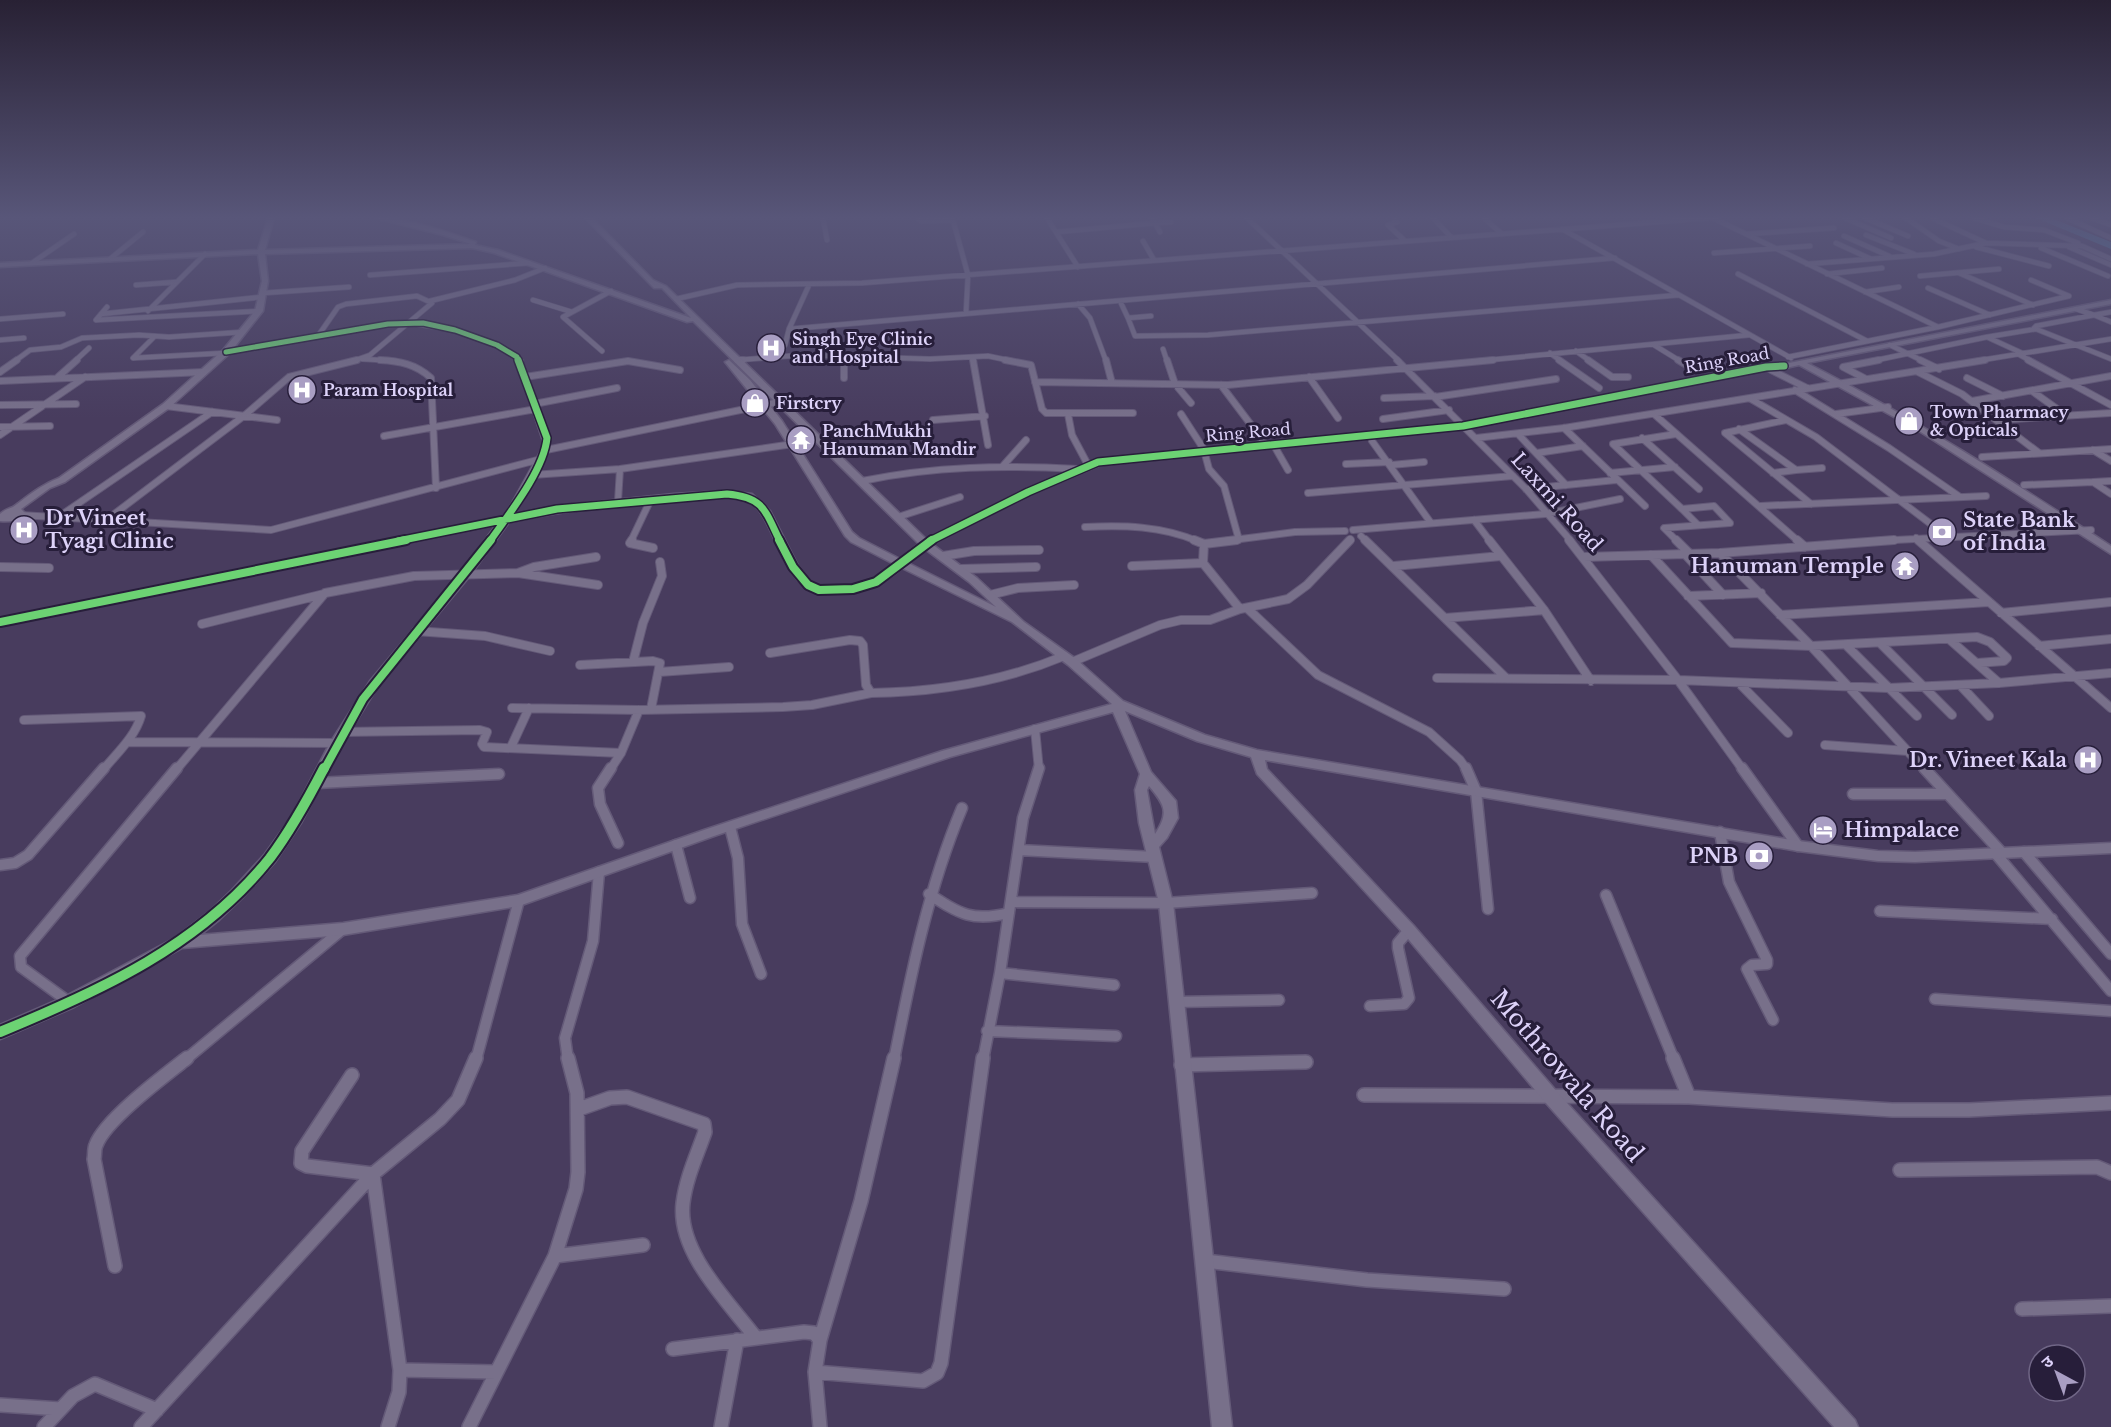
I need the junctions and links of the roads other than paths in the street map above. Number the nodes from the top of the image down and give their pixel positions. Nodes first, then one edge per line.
1 (136, 285) dead end
2 (141, 285) edge
3 (173, 285) edge
4 (264, 285) edge
5 (496, 285) edge
6 (593, 285) edge
7 (655, 285) edge
8 (659, 285) edge
9 (809, 285) junction
10 (815, 285) edge
11 (967, 285) edge
12 (1317, 285) junction
13 (1321, 285) edge
14 (1661, 285) edge
15 (1758, 285) edge
16 (1849, 285) edge
17 (1986, 285) edge
18 (2043, 285) edge
19 (349, 287) dead end
20 (1899, 287) dead end
21 (1929, 288) dead end
22 (612, 291) junction
23 (1864, 292) junction
24 (263, 295) junction
25 (1679, 295) junction
26 (676, 299) junction
27 (533, 300) dead end
28 (430, 301) junction
29 (1120, 301) junction
30 (2111, 302) edge
31 (1078, 304) junction
32 (2033, 305) junction
33 (108, 307) dead end
34 (2076, 309) junction
35 (149, 310) junction
36 (259, 311) junction
37 (572, 312) junction
38 (2111, 312) edge
39 (966, 313) junction
40 (63, 314) dead end
41 (101, 314) junction
42 (1990, 315) junction
43 (2094, 315) junction
44 (1151, 316) dead end
45 (142, 318) junction
46 (1128, 318) junction
47 (0, 319) edge
48 (693, 319) junction
49 (2111, 322) edge
50 (410, 323) junction
51 (1358, 324) junction
52 (1938, 327) junction
53 (789, 328) junction
54 (2036, 329) junction
55 (243, 332) junction
56 (1749, 335) junction
57 (318, 336) junction
58 (154, 337) junction
59 (1987, 337) junction
60 (24, 338) dead end
61 (2111, 339) edge
62 (0, 340) edge
63 (1868, 342) junction
64 (1654, 344) junction
65 (785, 345) dead end
66 (1890, 345) junction
67 (2079, 345) junction
68 (89, 348) dead end
69 (1163, 349) dead end
70 (602, 351) dead end
71 (1575, 351) junction
72 (225, 352) junction
73 (1906, 352) junction
74 (1550, 353) junction
75 (2022, 354) junction
76 (844, 356) junction
77 (973, 357) junction
78 (362, 359) junction
79 (2111, 359) edge
80 (732, 360) junction
81 (1786, 361) junction
82 (1803, 361) junction
83 (1688, 366) dead end
84 (1405, 367) junction
85 (1939, 369) junction
86 (680, 370) dead end
87 (1771, 370) junction
88 (0, 372) edge
89 (204, 372) junction
90 (1918, 372) junction
91 (86, 376) junction
92 (1309, 376) junction
93 (2110, 376) edge
94 (525, 377) junction
95 (1628, 377) dead end
96 (58, 378) junction
97 (844, 378) dead end
98 (1967, 378) dead end
99 (1556, 379) dead end
100 (1868, 379) junction
101 (0, 381) edge
102 (1035, 382) junction
103 (1846, 382) junction
104 (2072, 382) junction
105 (1112, 383) junction
106 (1175, 384) junction
107 (1221, 384) junction
108 (617, 388) dead end
109 (1599, 388) dead end
110 (1808, 388) junction
111 (1795, 390) junction
112 (2032, 391) junction
113 (1434, 396) junction
114 (2003, 396) junction
115 (1384, 398) dead end
116 (1751, 399) junction
117 (778, 402) junction
118 (1972, 402) junction
119 (46, 403) junction
120 (1191, 403) dead end
121 (75, 404) dead end
122 (0, 405) edge
123 (766, 405) junction
124 (2111, 405) edge
125 (165, 406) junction
126 (535, 407) junction
127 (1888, 407) junction
128 (1449, 410) junction
129 (212, 412) junction
130 (1133, 413) dead end
131 (2111, 413) edge
132 (1068, 414) junction
133 (1182, 414) dead end
134 (1654, 414) junction
135 (1836, 414) junction
136 (245, 416) junction
137 (985, 416) junction
138 (2067, 416) junction
139 (1338, 418) dead end
140 (1383, 419) dead end
141 (277, 420) dead end
142 (933, 420) dead end
143 (1786, 420) junction
144 (1997, 420) junction
145 (0, 426) edge
146 (13, 426) junction
147 (50, 426) dead end
148 (434, 427) junction
149 (1465, 428) junction
150 (1564, 428) junction
151 (1739, 429) junction
152 (1518, 434) junction
153 (1676, 434) junction
154 (0, 435) edge
155 (384, 436) dead end
156 (1476, 438) junction
157 (1642, 438) junction
158 (1026, 440) dead end
159 (1372, 441) junction
160 (793, 444) junction
161 (988, 445) dead end
162 (1583, 446) junction
163 (1272, 447) junction
164 (2111, 449) edge
165 (546, 450) junction
166 (2093, 450) junction
167 (1205, 452) junction
168 (1537, 453) junction
169 (2039, 453) junction
170 (1982, 457) junction
171 (542, 459) junction
172 (2111, 461) edge
173 (1424, 462) dead end
174 (1390, 463) junction
175 (1346, 464) dead end
176 (1088, 465) junction
177 (1002, 467) junction
178 (1675, 467) junction
179 (1822, 468) dead end
180 (1078, 469) junction
181 (620, 470) junction
182 (1287, 470) dead end
183 (1796, 470) junction
184 (1640, 471) junction
185 (1773, 472) junction
186 (1610, 473) junction
187 (532, 475) junction
188 (1513, 476) junction
189 (1617, 480) junction
190 (862, 481) junction
191 (2111, 481) edge
192 (2093, 482) junction
193 (1566, 485) junction
194 (2024, 485) junction
195 (1406, 486) junction
196 (436, 488) junction
197 (1526, 489) junction
198 (1699, 489) dead end
199 (1308, 493) dead end
200 (2111, 494) edge
201 (1986, 496) dead end
202 (960, 497) dead end
203 (1960, 497) junction
204 (651, 499) junction
205 (1620, 499) dead end
206 (1899, 500) junction
207 (618, 501) junction
208 (1811, 504) junction
209 (1645, 506) dead end
210 (1760, 506) junction
211 (1682, 508) junction
212 (1545, 514) junction
213 (9, 517) edge
214 (898, 517) junction
215 (57, 518) junction
216 (506, 519) junction
217 (1474, 520) junction
218 (105, 521) junction
219 (1431, 523) junction
220 (1698, 525) junction
221 (1085, 527) dead end
222 (2080, 530) junction
223 (2091, 530) junction
224 (1349, 531) junction
225 (1361, 536) junction
226 (1948, 537) junction
227 (1916, 538) junction
228 (1239, 540) junction
229 (1350, 540) junction
230 (2111, 543) edge
231 (1204, 544) junction
232 (925, 546) junction
233 (1805, 547) junction
234 (653, 548) dead end
235 (1039, 550) dead end
236 (2111, 550) edge
237 (1720, 553) junction
238 (1688, 554) junction
239 (1502, 555) junction
240 (1651, 555) junction
241 (943, 556) junction
242 (596, 557) dead end
243 (1584, 557) junction
244 (660, 562) dead end
245 (1203, 563) junction
246 (900, 565) junction
247 (1132, 566) dead end
248 (1394, 566) junction
249 (0, 567) edge
250 (1036, 567) dead end
251 (49, 568) dead end
252 (960, 569) junction
253 (518, 573) junction
254 (464, 576) junction
255 (598, 585) dead end
256 (1074, 585) dead end
257 (325, 593) junction
258 (990, 594) junction
259 (1761, 594) junction
260 (1724, 595) junction
261 (1688, 596) junction
262 (1989, 602) junction
263 (2111, 602) edge
264 (1244, 609) junction
265 (1544, 610) junction
266 (2001, 613) junction
267 (1780, 615) junction
268 (1446, 618) junction
269 (0, 622) edge
270 (202, 624) dead end
271 (1020, 624) junction
272 (416, 631) junction
273 (1949, 639) junction
274 (2111, 639) edge
275 (1880, 643) junction
276 (1846, 645) junction
277 (1811, 646) junction
278 (2038, 646) junction
279 (550, 651) dead end
280 (770, 653) dead end
281 (1068, 659) junction
282 (633, 662) junction
283 (1977, 663) junction
284 (580, 664) dead end
285 (729, 667) dead end
286 (659, 672) junction
287 (2111, 673) edge
288 (1437, 678) dead end
289 (1506, 678) junction
290 (2076, 678) junction
291 (1678, 680) junction
292 (1591, 681) junction
293 (1739, 683) junction
294 (1999, 683) junction
295 (1960, 685) junction
296 (1926, 687) junction
297 (1849, 688) junction
298 (1888, 688) junction
299 (871, 693) junction
300 (1118, 706) junction
301 (512, 708) dead end
302 (529, 708) junction
303 (2111, 708) edge
304 (651, 709) junction
305 (639, 710) junction
306 (1952, 715) dead end
307 (1917, 716) dead end
308 (1989, 716) dead end
309 (24, 720) dead end
310 (1035, 729) junction
311 (1788, 733) dead end
312 (339, 737) junction
313 (200, 741) junction
314 (127, 742) junction
315 (1825, 746) dead end
316 (511, 747) junction
317 (1908, 751) junction
318 (621, 753) junction
319 (1257, 754) junction
320 (500, 774) dead end
321 (1146, 774) junction
322 (317, 783) junction
323 (1476, 791) junction
324 (1853, 794) dead end
325 (1946, 794) junction
326 (962, 808) dead end
327 (730, 827) junction
328 (1720, 832) junction
329 (618, 843) dead end
330 (676, 845) junction
331 (1798, 846) junction
332 (2111, 848) edge
333 (1019, 849) junction
334 (1154, 851) junction
335 (2024, 852) junction
336 (1999, 854) junction
337 (0, 866) edge
338 (599, 872) junction
339 (1312, 893) dead end
340 (929, 894) junction
341 (1606, 895) dead end
342 (690, 898) dead end
343 (519, 900) junction
344 (1166, 903) junction
345 (1010, 907) junction
346 (1488, 909) dead end
347 (1880, 911) dead end
348 (2052, 919) junction
349 (344, 929) junction
350 (1409, 930) junction
351 (180, 942) junction
352 (2111, 954) edge
353 (1000, 973) junction
354 (761, 974) dead end
355 (1114, 985) dead end
356 (2111, 990) edge
357 (1935, 999) dead end
358 (1279, 1000) dead end
359 (69, 1002) junction
360 (1175, 1002) junction
361 (1370, 1006) dead end
362 (2111, 1011) edge
363 (1773, 1020) dead end
364 (0, 1032) edge
365 (987, 1032) junction
366 (1116, 1036) dead end
367 (1306, 1062) dead end
368 (1181, 1065) junction
369 (352, 1075) dead end
370 (1364, 1095) dead end
371 (1552, 1098) junction
372 (1689, 1098) junction
373 (2111, 1103) edge
374 (579, 1109) junction
375 (1900, 1170) dead end
376 (2111, 1173) edge
377 (373, 1174) junction
378 (643, 1245) dead end
379 (555, 1256) junction
380 (1205, 1261) junction
381 (115, 1266) dead end
382 (1504, 1289) dead end
383 (2111, 1306) edge
384 (2022, 1309) dead end
385 (756, 1338) junction
386 (738, 1340) junction
387 (820, 1340) junction
388 (673, 1349) dead end
389 (400, 1370) junction
390 (496, 1372) junction
391 (815, 1372) junction
392 (0, 1405) edge
393 (60, 1409) junction
394 (157, 1410) junction
395 (44, 1427) edge
396 (141, 1427) edge
397 (388, 1427) edge
398 (469, 1427) edge
399 (721, 1427) edge
400 (820, 1427) edge
401 (1222, 1427) edge
402 (1848, 1427) edge

1 - 2 street
3 - 35 street
4 - 24 street
5 - 28 street
6 - 22 street
7 - 48 street
8 - 26 street
9 - 10 street
9 - 26 street
9 - 53 street
11 - 39 street
12 - 13 street
12 - 29 street
12 - 51 street, Laxmi Road
14 - 25 street
15 - 63 street
16 - 23 street
17 - 32 street
18 - 32 street
19 - 24 street
20 - 23 street
21 - 42 street
22 - 37 street
22 - 48 street
23 - 52 street
24 - 35 street
24 - 36 street
25 - 51 street
25 - 56 street
26 - 48 street
27 - 37 street
28 - 50 street
28 - 57 street
29 - 31 street
29 - 46 street
30 - 34 street, Ring Road
31 - 39 street
31 - 105 street
32 - 42 street
33 - 41 street
34 - 43 street
34 - 66 street, Ring Road
35 - 41 street
35 - 45 street
36 - 45 street
36 - 55 street
37 - 70 street
38 - 43 street
39 - 53 street
40 - 47 street
41 - 45 street
42 - 52 street
43 - 49 street
43 - 54 street
44 - 46 street
46 - 51 street
48 - 80 street
50 - 57 street
50 - 78 street
50 - 94 street
51 - 84 street, Laxmi Road
52 - 63 street
53 - 65 street
54 - 59 street
54 - 67 street
55 - 58 street
55 - 72 street
56 - 64 street
56 - 81 street
57 - 72 street
58 - 72 street
58 - 88 street
59 - 73 street
59 - 75 street
60 - 62 street
61 - 67 street
63 - 81 street
64 - 71 street
64 - 83 street
66 - 73 street
66 - 82 street, Ring Road
67 - 75 street
67 - 79 street
68 - 96 street
69 - 106 street
71 - 74 street
71 - 95 street
72 - 89 street
73 - 85 street
73 - 100 street
74 - 84 street
74 - 109 street
75 - 85 street
75 - 104 street
76 - 77 street
76 - 80 street
76 - 97 street
77 - 102 street
77 - 137 street
78 - 136 street
78 - 148 street
80 - 117 street
80 - 123 street
81 - 82 street, Ring Road
81 - 87 street, Ring Road
81 - 149 street, Ring Road
82 - 103 street
84 - 92 street
84 - 113 street, Laxmi Road
85 - 90 street
86 - 94 street
87 - 110 street
87 - 149 street, Ring Road
89 - 91 street
89 - 125 street
90 - 100 street
90 - 118 street
91 - 96 street
91 - 119 street
92 - 107 street
92 - 139 street
93 - 104 street
94 - 126 street
96 - 101 street
98 - 114 street
99 - 113 street
100 - 103 street
102 - 105 street
102 - 132 street
103 - 110 street
103 - 127 street
103 - 170 street
104 - 112 street
104 - 124 street
105 - 106 street
106 - 107 street
106 - 120 street
107 - 163 street
108 - 126 street
110 - 111 street
111 - 116 street
111 - 135 street
112 - 114 street
112 - 138 street
113 - 115 street
113 - 128 street, Laxmi Road
114 - 118 street
116 - 134 street
116 - 143 street
117 - 123 street
117 - 190 street
118 - 144 street
119 - 121 street
119 - 122 street
119 - 146 street
123 - 160 street
123 - 165 street
125 - 129 street
125 - 213 street
126 - 148 street
126 - 165 street
127 - 135 street
127 - 222 street
128 - 140 street
128 - 149 street, Laxmi Road
129 - 136 street
129 - 215 street
130 - 132 street
131 - 138 street
132 - 176 street
133 - 167 street
134 - 150 street
134 - 153 street
135 - 203 street
136 - 141 street
136 - 218 street
137 - 142 street
137 - 161 street
138 - 144 street
143 - 151 street
143 - 206 street
144 - 169 street
145 - 146 street
146 - 147 street
146 - 154 street
148 - 155 street
148 - 196 street
149 - 156 street, Laxmi Road
149 - 159 street, Ring Road
149 - 163 street, Ring Road
150 - 152 street
150 - 162 street
151 - 183 street
151 - 185 street
152 - 156 street
152 - 168 street
153 - 157 street
153 - 210 street
156 - 188 street, Laxmi Road
157 - 178 street
157 - 184 street
158 - 177 street
159 - 163 street, Ring Road
159 - 174 street
160 - 181 street
160 - 246 street
162 - 168 street
162 - 186 street
163 - 167 street, Ring Road
163 - 182 street
164 - 166 street
165 - 171 street
166 - 169 street
166 - 172 street
167 - 176 street, Ring Road
167 - 228 street
167 - 232 street, Ring Road
168 - 193 street
169 - 170 street
170 - 194 street
171 - 187 street
171 - 196 street
173 - 174 street
174 - 175 street
174 - 195 street
176 - 180 street, Ring Road
177 - 180 street
177 - 190 street
178 - 184 street
178 - 198 street
179 - 183 street
180 - 232 street, Ring Road
181 - 187 street
181 - 207 street
183 - 185 street
184 - 186 street
184 - 211 street
185 - 208 street
186 - 189 street
187 - 216 street
188 - 195 street
188 - 197 street, Laxmi Road
189 - 193 street
189 - 209 street
190 - 214 street
191 - 192 street
192 - 194 street
192 - 200 street
193 - 197 street
194 - 223 street
195 - 199 street
195 - 219 street
196 - 218 street
197 - 212 street, Laxmi Road
201 - 203 street
202 - 214 street
203 - 206 street
204 - 207 street
204 - 234 street
204 - 246 street
205 - 212 street
206 - 208 street
206 - 226 street
207 - 216 street
208 - 210 street
210 - 233 street
211 - 220 street
211 - 220 street
212 - 217 street
212 - 243 street, Laxmi Road
213 - 215 street
214 - 232 street
215 - 218 street
216 - 254 street
216 - 269 street
217 - 219 street
217 - 239 street
219 - 224 street
220 - 238 street
221 - 231 street
222 - 223 street
222 - 226 street
222 - 236 street
223 - 230 street
224 - 225 street
224 - 228 street
224 - 229 street
225 - 229 street
225 - 248 street
226 - 227 street
227 - 233 street
227 - 262 street
228 - 231 street
229 - 264 street
231 - 245 street
232 - 241 street
232 - 246 street
233 - 237 street
235 - 241 street
237 - 238 street
237 - 259 street
238 - 240 street
238 - 260 street
239 - 248 street
239 - 265 street
240 - 243 street
240 - 261 street
241 - 252 street
242 - 253 street
243 - 291 street, Laxmi Road
244 - 282 street
245 - 247 street
245 - 264 street
246 - 271 street
248 - 268 street
249 - 251 street
250 - 252 street
252 - 258 street
253 - 254 street
253 - 255 street
254 - 257 street
254 - 272 street
256 - 258 street
257 - 270 street
257 - 313 street
258 - 271 street
259 - 260 street
259 - 267 street
260 - 261 street
261 - 277 street
262 - 266 street
262 - 267 street
263 - 266 street
264 - 281 street
264 - 323 street
265 - 268 street
265 - 292 street
266 - 278 street
267 - 277 street
268 - 289 street
271 - 281 street
272 - 279 street
272 - 312 street
273 - 275 street
273 - 283 street
273 - 283 street
274 - 278 street
275 - 276 street
275 - 296 street
276 - 277 street
276 - 298 street
277 - 297 street
278 - 290 street
280 - 299 street
281 - 299 street
281 - 300 street
282 - 284 street
282 - 286 street
283 - 294 street
285 - 286 street
286 - 304 street
287 - 290 street
288 - 289 street
289 - 292 street
290 - 294 street
290 - 303 street
291 - 292 street
291 - 293 street
291 - 331 street, Laxmi Road
293 - 297 street
293 - 311 street
294 - 295 street
295 - 296 street
295 - 308 street
296 - 298 street
296 - 306 street
297 - 298 street
297 - 317 street
298 - 307 street
299 - 304 street
300 - 310 street
300 - 319 street
300 - 321 street
301 - 302 street
302 - 305 street
302 - 316 street
304 - 305 street
305 - 318 street
309 - 314 street
310 - 327 street
310 - 333 street
312 - 313 street
312 - 316 street
312 - 322 street
313 - 314 street
313 - 359 street
314 - 337 street
315 - 317 street
316 - 318 street
317 - 325 street
318 - 329 street
319 - 323 street
319 - 350 street, Mothrowala Road
320 - 322 street
321 - 334 street
321 - 334 street
322 - 351 street
323 - 328 street
323 - 346 street
324 - 325 street
325 - 336 street
326 - 340 street
327 - 330 street
327 - 354 street
328 - 331 street
328 - 363 street
330 - 338 street
330 - 342 street
331 - 336 street
332 - 335 street
333 - 334 street
333 - 345 street
334 - 344 street
335 - 336 street
335 - 352 street
336 - 348 street
338 - 343 street
338 - 374 street
339 - 344 street
340 - 345 street
340 - 387 street
341 - 372 street
343 - 349 street
343 - 377 street
344 - 345 street
344 - 360 street
345 - 353 street
347 - 348 street
348 - 356 street
349 - 351 street
349 - 381 street
350 - 361 street
350 - 371 street, Mothrowala Road
351 - 359 street
353 - 355 street
353 - 365 street
357 - 362 street
358 - 360 street
359 - 364 street
360 - 368 street
365 - 366 street
365 - 391 street
367 - 368 street
368 - 380 street
369 - 377 street
370 - 371 street
371 - 372 street
371 - 402 street, Mothrowala Road
372 - 373 street
374 - 379 street
374 - 385 street
375 - 376 street
377 - 389 street
377 - 394 street
378 - 379 street
379 - 390 street
380 - 382 street
380 - 401 street
383 - 384 street
385 - 386 street
385 - 387 street
386 - 388 street
386 - 399 street
387 - 391 street
389 - 390 street
389 - 397 street
390 - 398 street
391 - 400 street
392 - 393 street
393 - 394 street
393 - 395 street
394 - 396 street

